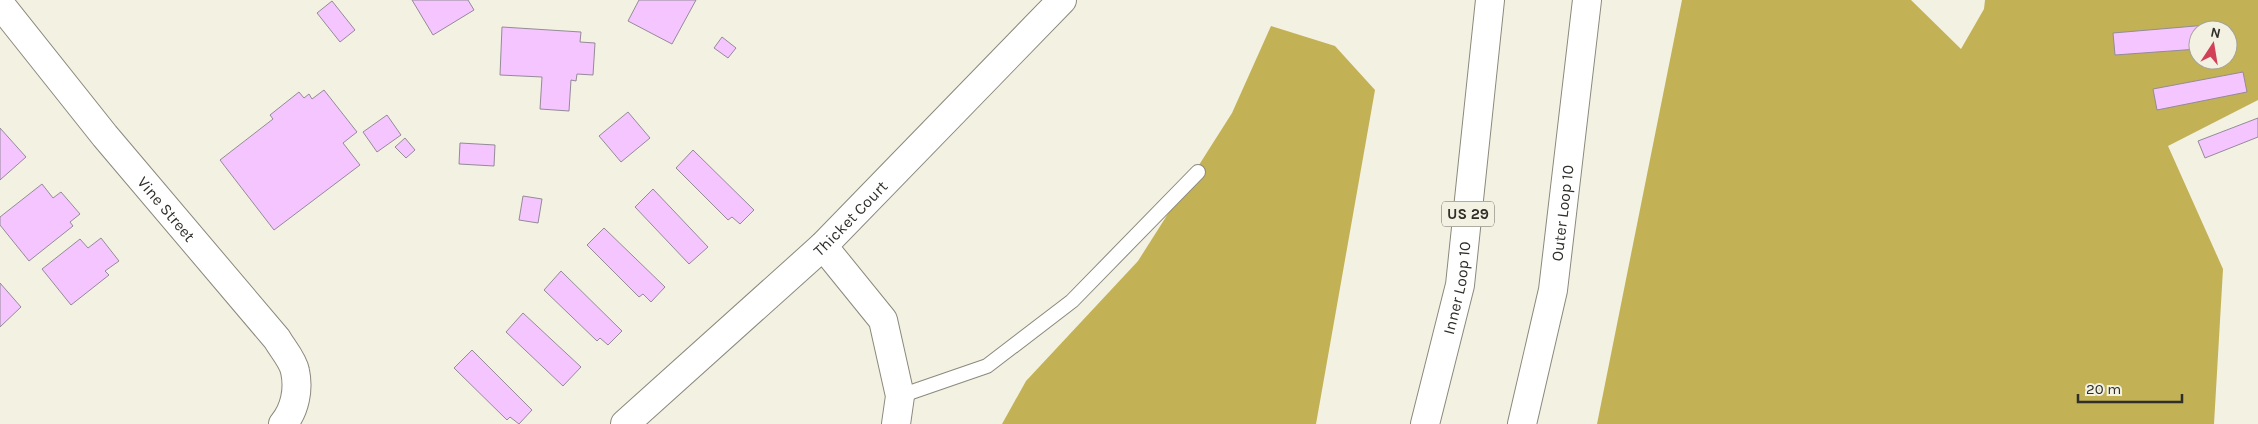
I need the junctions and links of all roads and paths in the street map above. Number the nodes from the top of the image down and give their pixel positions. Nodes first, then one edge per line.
1 (1062, 0) edge
2 (1490, 0) edge
3 (1587, 0) edge
4 (0, 4) edge
5 (1198, 172) dead end
6 (823, 246) junction
7 (900, 396) junction
8 (293, 421) edge
9 (625, 424) edge
10 (896, 424) edge
11 (1426, 424) edge
12 (1522, 424) edge

1 - 6 main road, Thicket Court
2 - 11 main road, Inner Loop 10 / US 29
3 - 12 main road, Outer Loop 10
4 - 8 main road, Vine Street
5 - 7 lane
6 - 7 main road
6 - 9 main road, Thicket Court
7 - 10 main road

